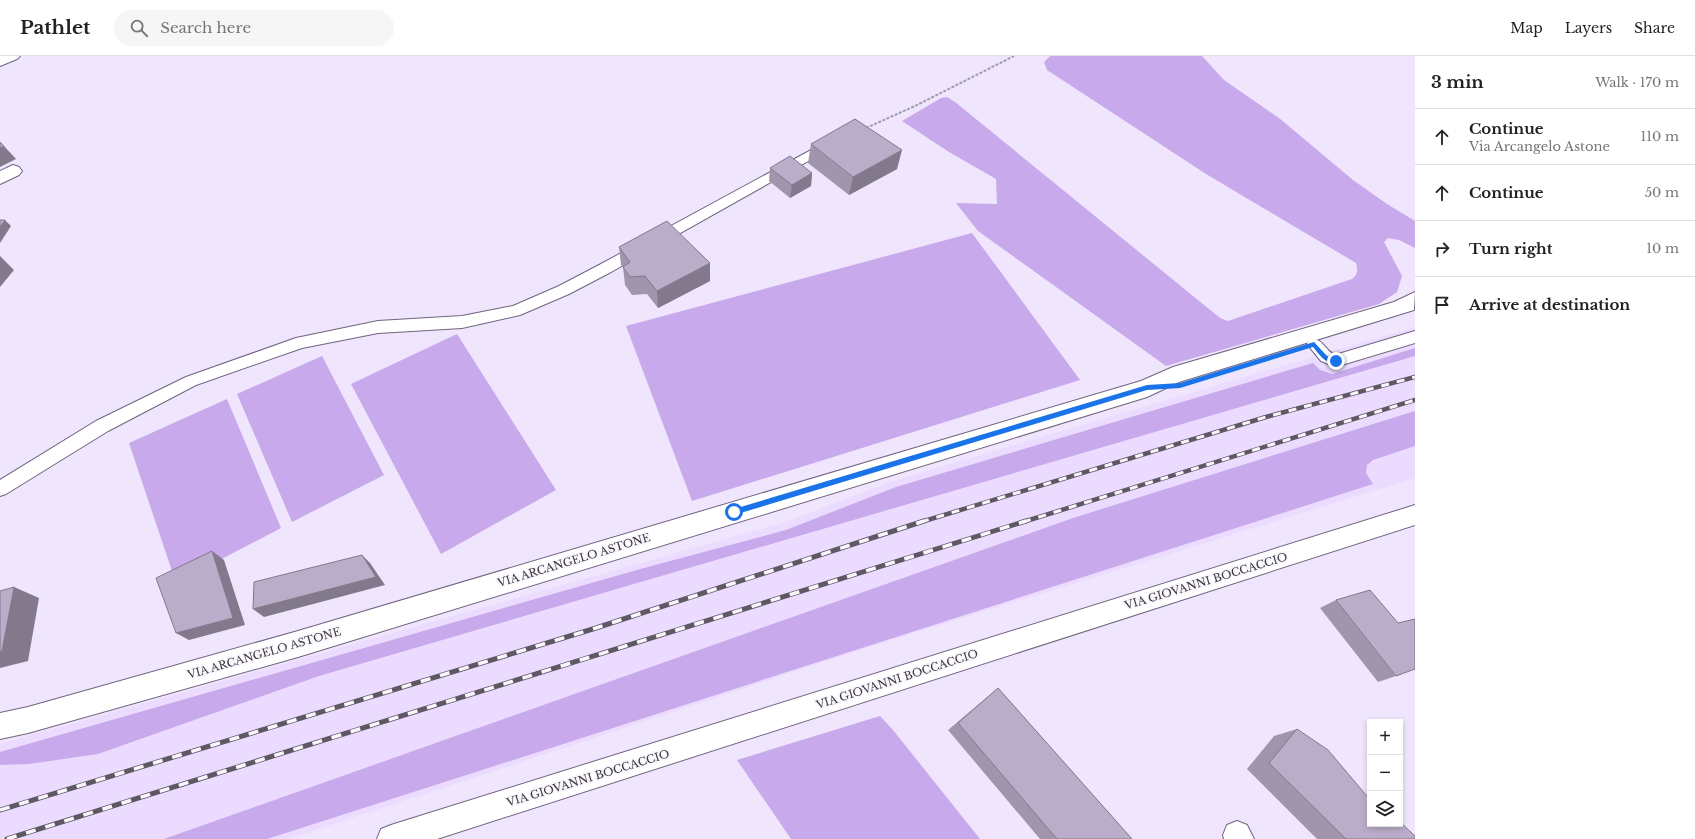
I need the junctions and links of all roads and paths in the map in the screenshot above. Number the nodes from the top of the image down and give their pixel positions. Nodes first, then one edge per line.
1 (12, 56) edge
2 (1014, 56) edge
3 (0, 61) edge
4 (866, 128) edge
5 (824, 147) edge
6 (1415, 299) edge
7 (1415, 313) edge
8 (1415, 337) edge
9 (1314, 344) junction
10 (1147, 388) junction
11 (0, 489) edge
12 (1411, 518) edge
13 (0, 726) edge
14 (391, 839) edge

1 - 3 street
2 - 4 path
5 - 11 lane
6 - 10 street
7 - 9 street
8 - 9 lane
9 - 10 street
10 - 13 street, VIA ARCANGELO ASTONE
12 - 14 street, VIA GIOVANNI BOCCACCIO

